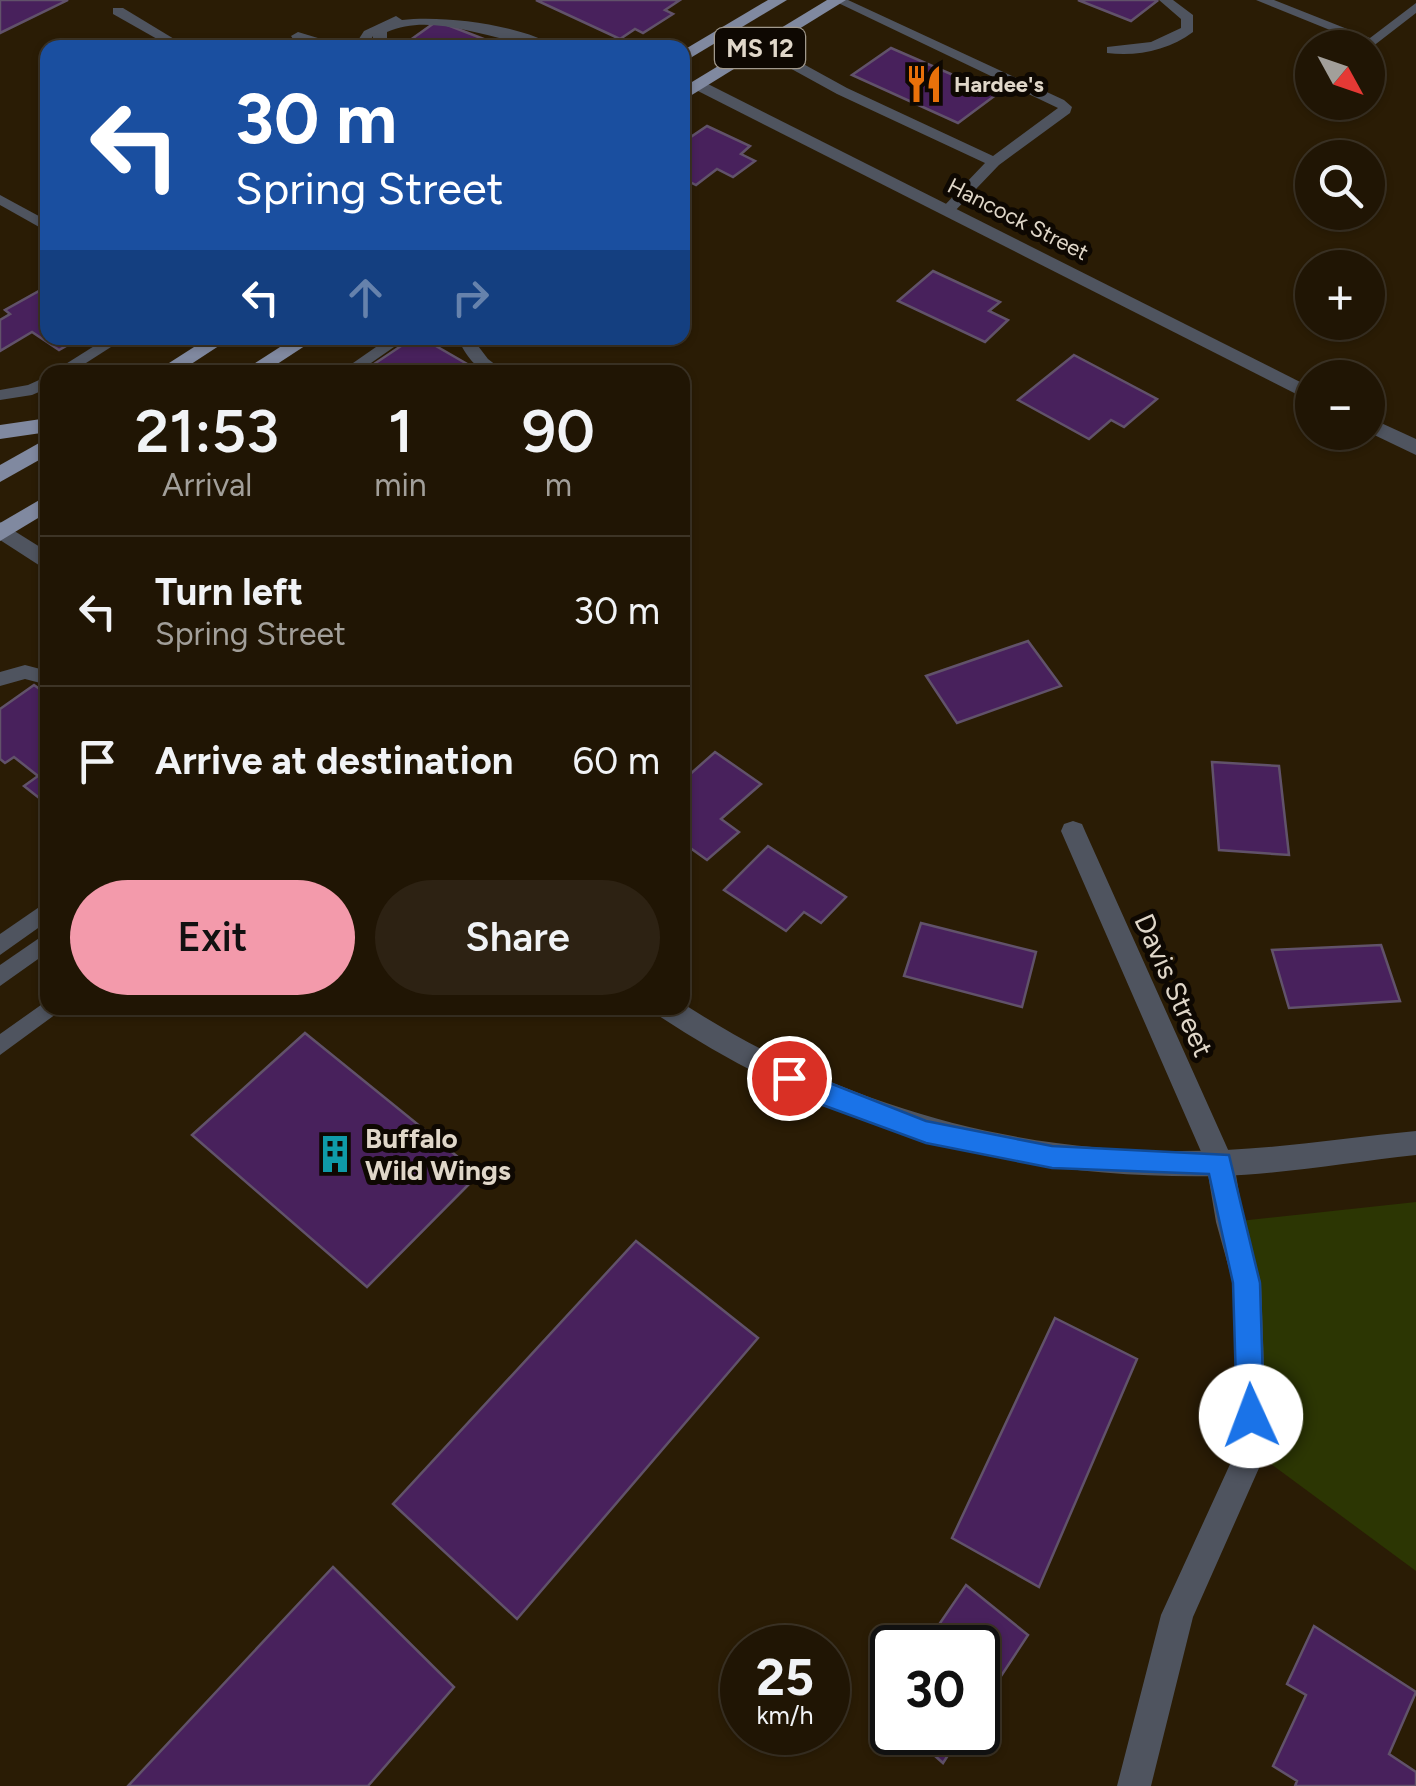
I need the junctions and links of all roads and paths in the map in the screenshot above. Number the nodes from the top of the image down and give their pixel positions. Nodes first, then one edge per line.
1 (779, 0) edge
2 (838, 0) edge
3 (1165, 0) edge
4 (1262, 0) edge
5 (1416, 7) edge
6 (118, 12) dead end
7 (742, 22) junction
8 (298, 36) dead end
9 (169, 40) edge
10 (311, 40) edge
11 (360, 40) edge
12 (380, 40) edge
13 (498, 40) edge
14 (531, 40) edge
15 (762, 47) junction
16 (1112, 50) dead end
17 (690, 53) edge
18 (700, 85) junction
19 (690, 91) edge
20 (994, 162) junction
21 (0, 198) edge
22 (947, 211) junction
23 (40, 223) edge
24 (105, 345) edge
25 (210, 345) edge
26 (296, 345) edge
27 (388, 345) edge
28 (469, 345) edge
29 (73, 365) edge
30 (176, 365) edge
31 (263, 365) edge
32 (358, 365) edge
33 (486, 365) edge
34 (40, 386) edge
35 (1295, 387) edge
36 (0, 395) edge
37 (40, 427) edge
38 (0, 432) edge
39 (1385, 432) edge
40 (1416, 448) edge
41 (40, 450) edge
42 (0, 475) edge
43 (40, 507) edge
44 (1, 531) edge
45 (40, 558) edge
46 (40, 676) edge
47 (0, 679) edge
48 (1073, 831) dead end
49 (40, 915) edge
50 (0, 946) edge
51 (40, 946) edge
52 (0, 977) edge
53 (40, 1014) edge
54 (678, 1015) edge
55 (0, 1046) edge
56 (1416, 1143) edge
57 (1220, 1163) junction
58 (1134, 1786) edge

1 - 7 main road, MS 12 / MS 12
2 - 15 main road, MS 12
2 - 20 lane
3 - 16 lane
4 - 5 lane
6 - 9 lane
7 - 17 main road, MS 12
7 - 18 main road
8 - 10 lane
11 - 14 lane
12 - 13 lane
15 - 18 main road, MS 12
15 - 20 lane
18 - 19 main road, MS 12
18 - 22 street, Hancock Street
20 - 22 lane
21 - 23 lane
22 - 35 street, Hancock Street
24 - 29 lane
25 - 30 main road
26 - 31 main road
27 - 32 lane
28 - 33 lane
34 - 36 lane
37 - 38 main road
39 - 40 street
41 - 42 main road
43 - 44 main road
44 - 45 street
46 - 47 lane
48 - 57 street, Davis Street
49 - 50 lane
51 - 52 lane
53 - 55 lane
54 - 57 street
56 - 57 street
57 - 58 street, Davis Street

